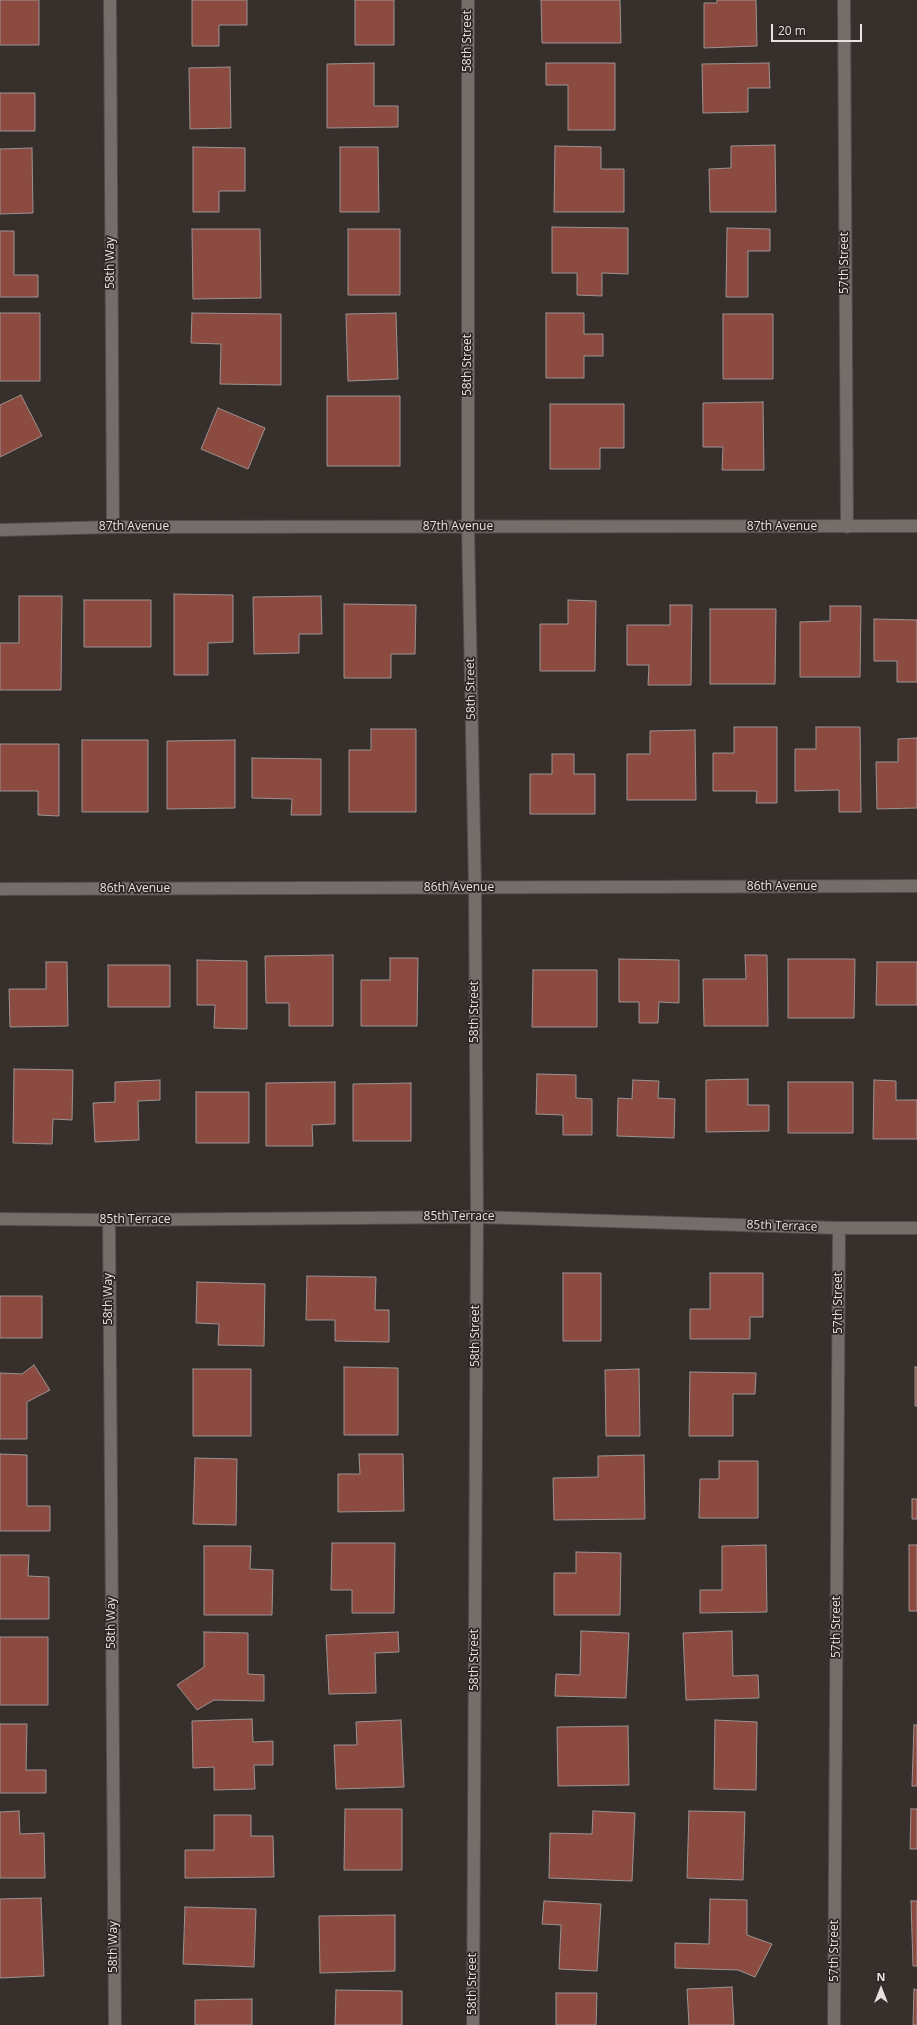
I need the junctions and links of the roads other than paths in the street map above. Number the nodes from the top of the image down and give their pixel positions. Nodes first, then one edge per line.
1 (110, 0) edge
2 (468, 0) edge
3 (844, 0) edge
4 (917, 526) edge
5 (113, 527) junction
6 (847, 527) junction
7 (468, 528) junction
8 (0, 530) edge
9 (917, 886) edge
10 (474, 888) junction
11 (0, 889) edge
12 (477, 1217) junction
13 (0, 1219) edge
14 (109, 1220) junction
15 (839, 1228) junction
16 (917, 1228) edge
17 (115, 2025) edge
18 (473, 2025) edge
19 (834, 2025) edge

1 - 5 street, 58th Way
2 - 7 street, 58th Street
3 - 6 street, 57th Street
4 - 6 street, 87th Avenue
5 - 7 street, 87th Avenue
5 - 8 street, 87th Avenue
6 - 7 street, 87th Avenue
7 - 10 street, 58th Street
9 - 10 street, 86th Avenue
10 - 11 street, 86th Avenue
10 - 12 street, 58th Street
12 - 14 street, 85th Terrace
12 - 15 street, 85th Terrace
12 - 18 street, 58th Street
13 - 14 street, 85th Terrace
14 - 17 street, 58th Way
15 - 16 street, 85th Terrace
15 - 19 street, 57th Street

